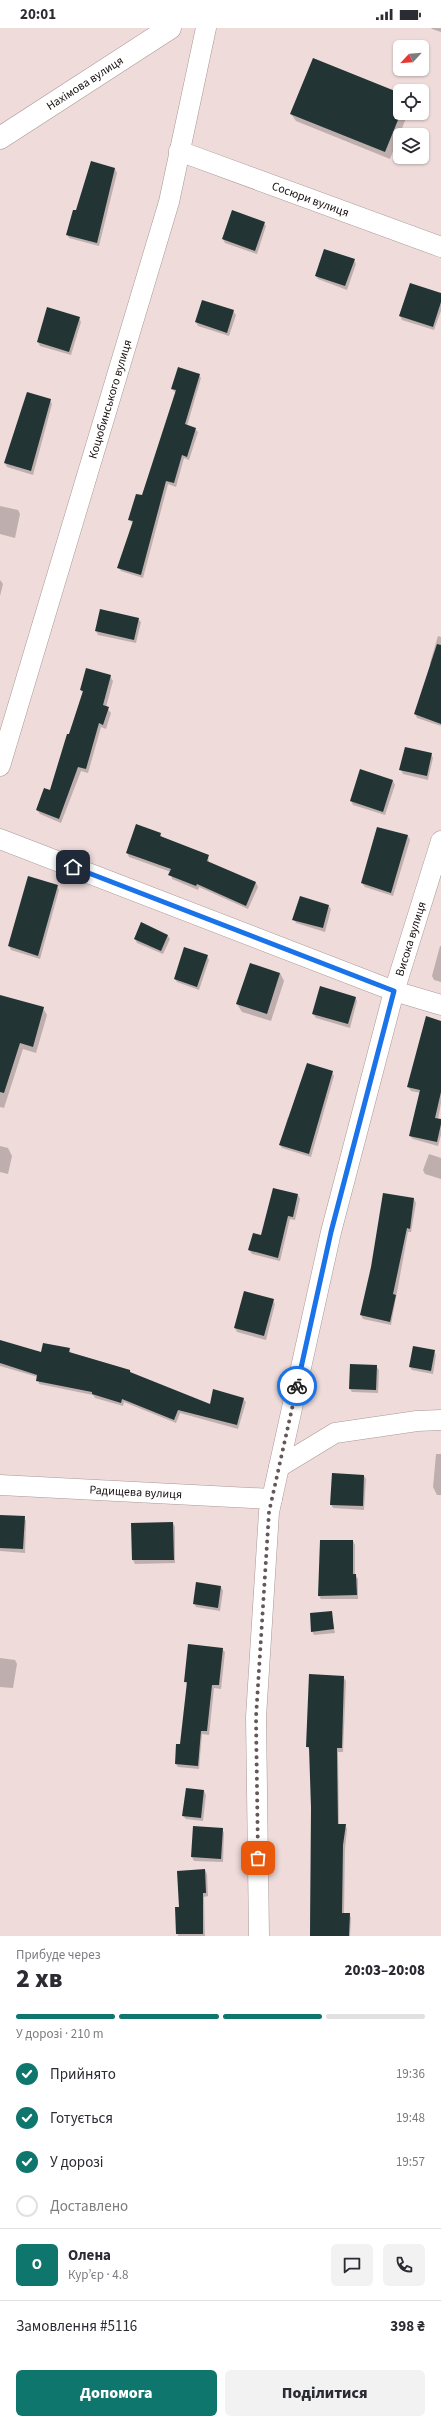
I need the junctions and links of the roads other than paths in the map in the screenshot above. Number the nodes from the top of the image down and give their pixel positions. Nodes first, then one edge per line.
1 (170, 28) edge
2 (206, 28) edge
3 (0, 138) edge
4 (179, 151) junction
5 (441, 247) edge
6 (0, 766) edge
7 (0, 839) edge
8 (441, 841) edge
9 (394, 991) junction
10 (441, 1004) edge
11 (441, 1420) edge
12 (279, 1467) junction
13 (0, 1485) edge
14 (272, 1498) junction
15 (259, 1936) edge

1 - 3 street, Нахімова вулиця
2 - 4 street, Коцюбинського вулиця
4 - 5 street, Сосюри вулиця
4 - 6 street, Коцюбинського вулиця
7 - 9 street
8 - 9 street, Висока вулиця
9 - 10 street
9 - 12 street, Висока вулиця
11 - 12 street
12 - 14 street, Висока вулиця
13 - 14 street, Радищева вулиця
14 - 15 street, Висока вулиця

